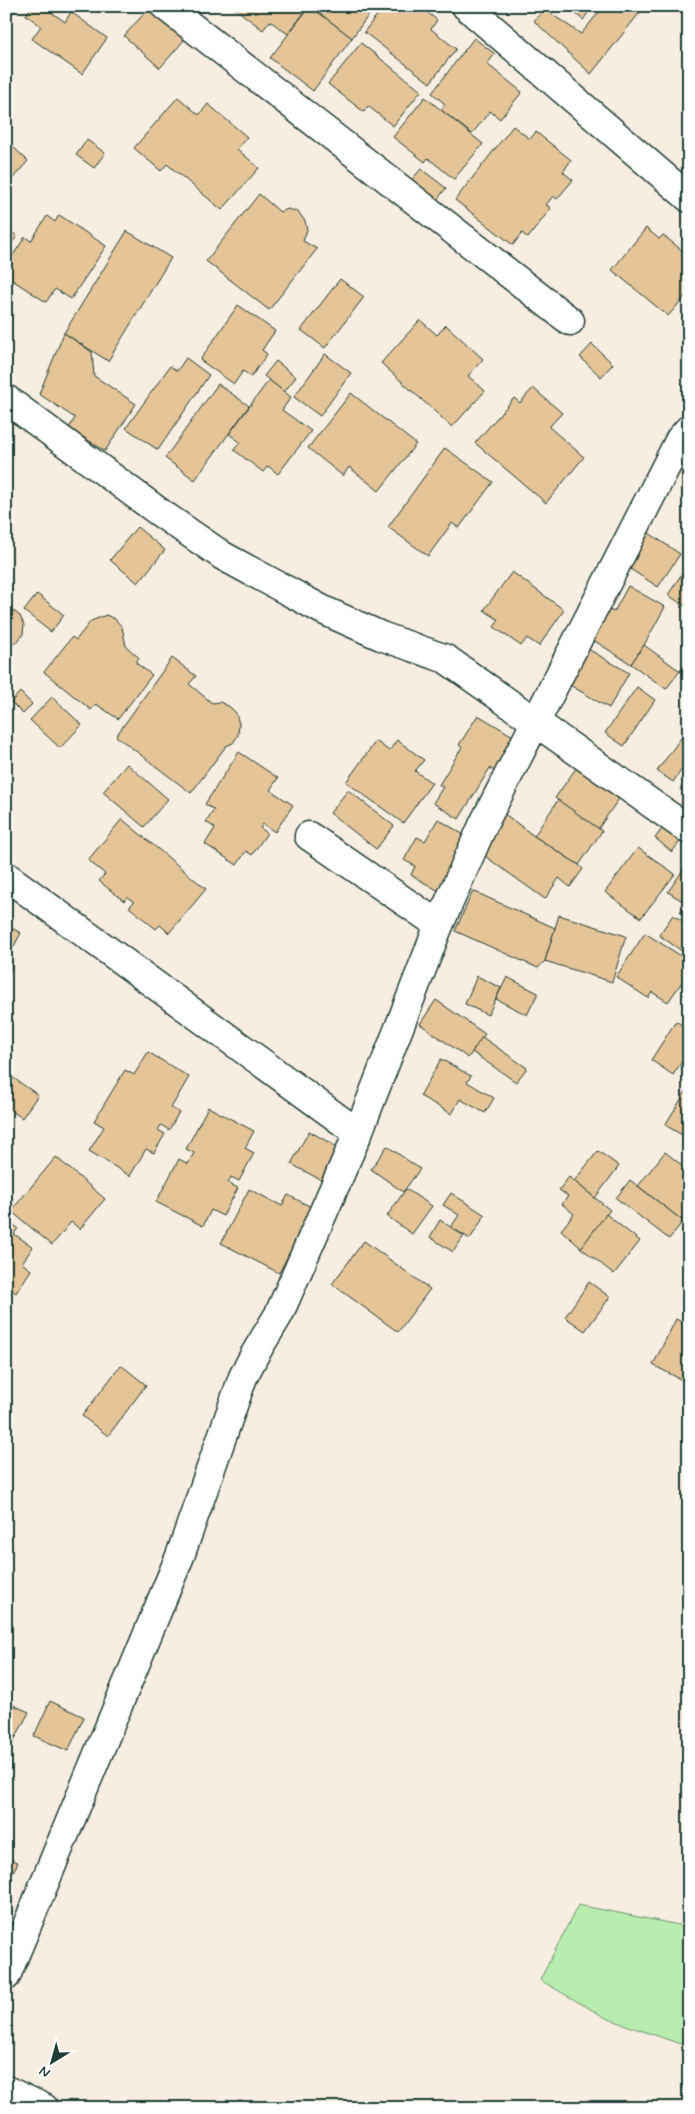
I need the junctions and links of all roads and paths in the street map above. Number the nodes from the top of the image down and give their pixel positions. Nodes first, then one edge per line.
1 (165, 6) edge
2 (466, 6) edge
3 (689, 198) edge
4 (570, 321) dead end
5 (6, 399) edge
6 (686, 438) edge
7 (537, 723) junction
8 (689, 830) edge
9 (309, 836) dead end
10 (6, 876) edge
11 (439, 925) junction
12 (358, 1133) junction
13 (6, 1976) edge
14 (6, 2090) edge
15 (44, 2108) edge

1 - 4 street
2 - 3 street
5 - 7 street
6 - 7 street
7 - 8 street
7 - 11 street
9 - 11 street
10 - 12 street
11 - 12 street
12 - 13 street
14 - 15 street

